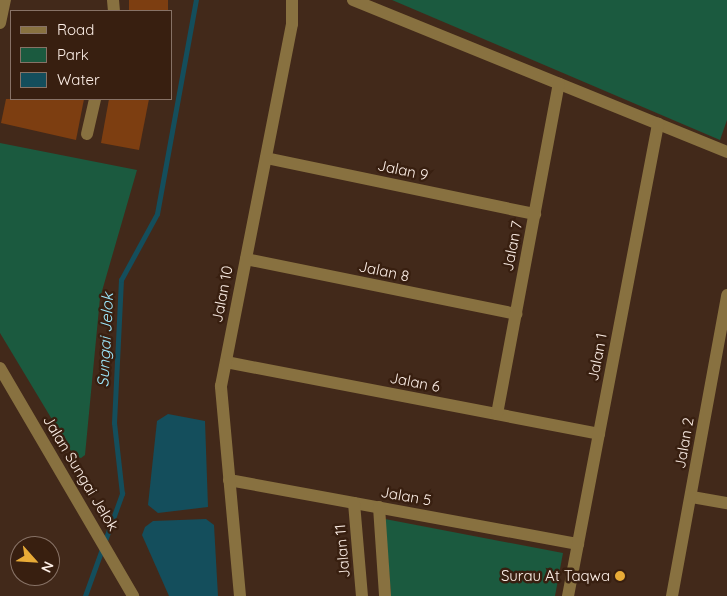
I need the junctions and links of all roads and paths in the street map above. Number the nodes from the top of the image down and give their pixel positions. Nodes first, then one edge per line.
1 (5, 0) edge
2 (292, 0) edge
3 (352, 0) edge
4 (0, 23) edge
5 (559, 84) junction
6 (95, 100) edge
7 (658, 124) junction
8 (87, 134) dead end
9 (727, 152) edge
10 (266, 158) junction
11 (534, 214) junction
12 (246, 259) junction
13 (727, 295) edge
14 (516, 314) junction
15 (226, 362) junction
16 (0, 368) edge
17 (497, 414) junction
18 (599, 434) junction
19 (229, 480) junction
20 (692, 498) junction
21 (354, 503) junction
22 (727, 503) edge
23 (379, 508) junction
24 (578, 544) junction
25 (133, 596) edge
26 (240, 596) edge
27 (362, 596) edge
28 (385, 596) edge
29 (568, 596) edge
30 (672, 596) edge

1 - 4 street
2 - 10 street, Jalan 10
3 - 5 street
5 - 7 street
5 - 11 street, Jalan 7
6 - 8 street
7 - 9 street
7 - 18 street, Jalan 1
10 - 11 street, Jalan 9
10 - 12 street, Jalan 10
11 - 14 street, Jalan 7
12 - 14 street, Jalan 8
12 - 15 street, Jalan 10
13 - 20 street, Jalan 2
14 - 17 street, Jalan 7
15 - 17 street, Jalan 6
15 - 19 street, Jalan 10
16 - 25 street, Jalan Sungai Jelok
17 - 18 street, Jalan 6
18 - 24 street, Jalan 1
19 - 21 street, Jalan 5
19 - 26 street, Jalan 10
20 - 22 street
20 - 30 street, Jalan 2
21 - 23 street, Jalan 5
21 - 27 street, Jalan 11
23 - 24 street, Jalan 5
23 - 28 street
24 - 29 street, Jalan 1

